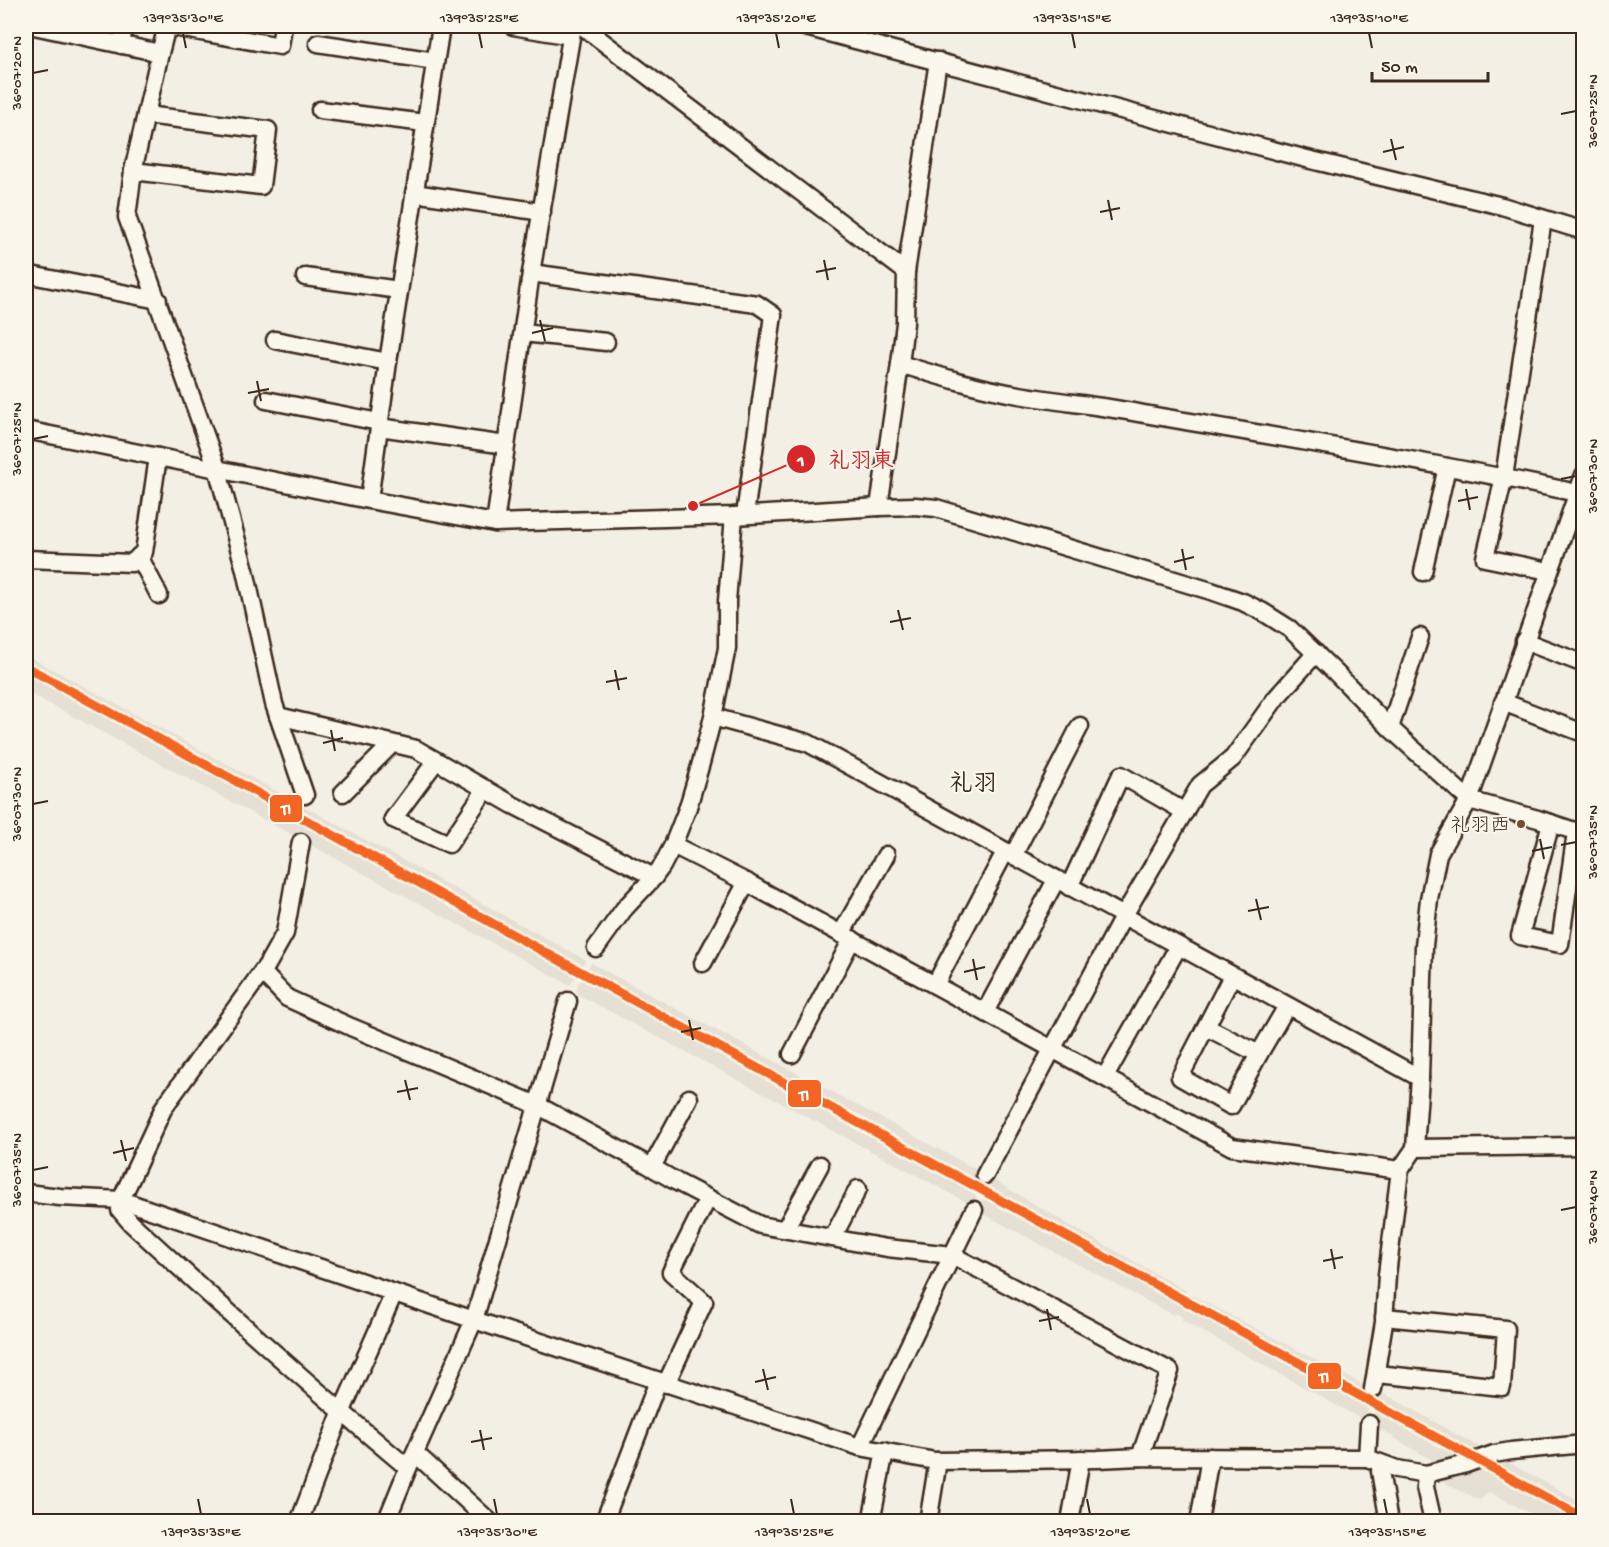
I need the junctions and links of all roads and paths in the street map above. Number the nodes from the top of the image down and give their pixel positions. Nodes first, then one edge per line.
1 (34, 26) edge
2 (124, 26) edge
3 (167, 26) edge
4 (283, 26) edge
5 (441, 26) edge
6 (513, 26) edge
7 (802, 26) edge
8 (71, 29) edge
9 (575, 29) edge
10 (318, 43) dead end
11 (121, 45) junction
12 (160, 53) junction
13 (435, 61) junction
14 (938, 62) junction
15 (320, 110) dead end
16 (146, 115) junction
17 (426, 123) junction
18 (133, 171) junction
19 (414, 193) junction
20 (542, 212) junction
21 (1543, 219) junction
22 (1584, 231) edge
23 (906, 272) junction
24 (531, 273) junction
25 (26, 274) edge
26 (305, 277) dead end
27 (399, 290) junction
28 (158, 300) junction
29 (523, 333) junction
30 (275, 340) dead end
31 (606, 342) dead end
32 (388, 362) junction
33 (900, 364) junction
34 (266, 400) dead end
35 (379, 424) junction
36 (26, 430) edge
37 (506, 445) junction
38 (158, 456) junction
39 (1447, 467) junction
40 (218, 468) junction
41 (1584, 475) edge
42 (1504, 477) junction
43 (1580, 494) edge
44 (369, 500) junction
45 (879, 507) junction
46 (740, 515) junction
47 (495, 522) junction
48 (139, 556) junction
49 (26, 559) edge
50 (1550, 571) junction
51 (1423, 572) dead end
52 (159, 595) dead end
53 (1420, 637) dead end
54 (1524, 641) junction
55 (1316, 653) junction
56 (1584, 664) edge
57 (1503, 702) junction
58 (278, 716) junction
59 (713, 717) junction
60 (1080, 726) dead end
61 (1390, 728) junction
62 (1582, 733) edge
63 (392, 744) junction
64 (436, 761) junction
65 (486, 789) junction
66 (343, 793) dead end
67 (304, 795) dead end
68 (1469, 800) junction
69 (1185, 812) junction
70 (1551, 823) junction
71 (1580, 833) edge
72 (301, 842) dead end
73 (673, 845) junction
74 (1009, 854) junction
75 (886, 855) dead end
76 (654, 877) junction
77 (747, 882) junction
78 (1063, 884) junction
79 (1123, 917) junction
80 (847, 936) junction
81 (1179, 947) junction
82 (596, 948) dead end
83 (703, 963) dead end
84 (262, 972) junction
85 (1232, 976) junction
86 (935, 985) junction
87 (568, 1001) dead end
88 (1287, 1006) junction
89 (984, 1011) junction
90 (1206, 1027) junction
91 (1053, 1049) junction
92 (792, 1054) dead end
93 (1259, 1054) junction
94 (1105, 1077) junction
95 (1420, 1078) junction
96 (689, 1098) dead end
97 (537, 1105) junction
98 (1584, 1146) edge
99 (1414, 1148) junction
100 (820, 1165) dead end
101 (652, 1167) junction
102 (1400, 1170) junction
103 (985, 1175) dead end
104 (858, 1189) dead end
105 (26, 1193) edge
106 (708, 1198) junction
107 (121, 1200) junction
108 (974, 1210) dead end
109 (785, 1229) junction
110 (833, 1238) junction
111 (952, 1255) junction
112 (394, 1293) junction
113 (1384, 1317) junction
114 (474, 1320) junction
115 (662, 1383) junction
116 (341, 1413) junction
117 (1369, 1424) dead end
118 (1584, 1444) edge
119 (860, 1447) junction
120 (885, 1451) junction
121 (1140, 1457) junction
122 (1210, 1457) junction
123 (1081, 1459) junction
124 (412, 1461) junction
125 (938, 1461) junction
126 (1374, 1461) junction
127 (1426, 1474) junction
128 (304, 1519) edge
129 (387, 1521) edge
130 (490, 1521) edge
131 (604, 1521) edge
132 (871, 1521) edge
133 (928, 1521) edge
134 (1070, 1521) edge
135 (1199, 1521) edge
136 (1389, 1521) edge
137 (1433, 1521) edge

1 - 8 street
2 - 11 street
3 - 4 street
3 - 12 street
5 - 13 street
6 - 9 street
7 - 14 street
8 - 11 street
9 - 20 street
9 - 23 street
10 - 13 street
11 - 12 street
12 - 16 street
13 - 17 street
14 - 21 street
14 - 23 street
15 - 17 street
16 - 18 street
16 - 18 street
17 - 19 street
18 - 28 street
19 - 20 street
19 - 27 street
20 - 24 street
21 - 22 street
21 - 42 street
23 - 33 street
24 - 29 street
24 - 46 street
25 - 28 street
26 - 27 street
27 - 32 street
28 - 40 street
29 - 31 street
29 - 37 street
30 - 32 street
32 - 35 street
33 - 39 street
33 - 45 street
34 - 35 street
35 - 37 street
35 - 44 street
36 - 38 street
37 - 47 street
38 - 40 street
38 - 48 street
39 - 42 street
39 - 51 street
40 - 44 street
40 - 58 street
41 - 43 street
42 - 43 street
42 - 50 street
43 - 50 street
44 - 47 street
45 - 46 street
45 - 55 street
46 - 47 street
46 - 59 street
48 - 49 street
48 - 52 street
50 - 54 street
53 - 61 street
54 - 56 street
54 - 57 street
55 - 61 street
55 - 69 street
57 - 62 street
57 - 68 street
58 - 63 street
58 - 67 street
59 - 73 street
59 - 74 street
60 - 74 street
61 - 68 street
63 - 64 street
63 - 66 street
64 - 65 street
64 - 65 street
65 - 76 street
68 - 70 street
68 - 95 street
69 - 78 street
69 - 79 street
70 - 71 street
70 - 71 street
72 - 84 street
73 - 76 street
73 - 77 street
74 - 78 street
74 - 86 street
75 - 80 street
76 - 82 street
77 - 80 street
77 - 83 street
78 - 79 street
78 - 89 street
79 - 81 street
79 - 91 street
80 - 86 street
80 - 92 street
81 - 85 street
81 - 94 street
84 - 97 street
84 - 107 street
85 - 88 street
85 - 90 street
86 - 89 street
87 - 97 street
88 - 93 street
88 - 95 street
89 - 91 street
90 - 93 street
90 - 93 street
91 - 94 street
91 - 103 street
94 - 102 street
95 - 99 street
96 - 101 street
97 - 101 street
97 - 114 street
98 - 99 street
99 - 102 street
100 - 109 street
101 - 106 street
102 - 113 street
104 - 110 street
105 - 107 street
106 - 109 street
106 - 115 street
107 - 112 street
107 - 116 street
108 - 111 street
109 - 110 street
110 - 111 street
111 - 119 street
111 - 121 street
112 - 114 street
112 - 116 street
113 - 113 street
114 - 115 street
114 - 124 street
115 - 119 street
115 - 131 street
116 - 124 street
116 - 128 street
117 - 126 street
118 - 127 street
119 - 120 street
120 - 125 street
120 - 132 street
121 - 122 street
121 - 123 street
122 - 126 street
122 - 135 street
123 - 125 street
123 - 134 street
124 - 129 street
124 - 130 street
125 - 133 street
126 - 127 street
126 - 136 street
127 - 137 street

